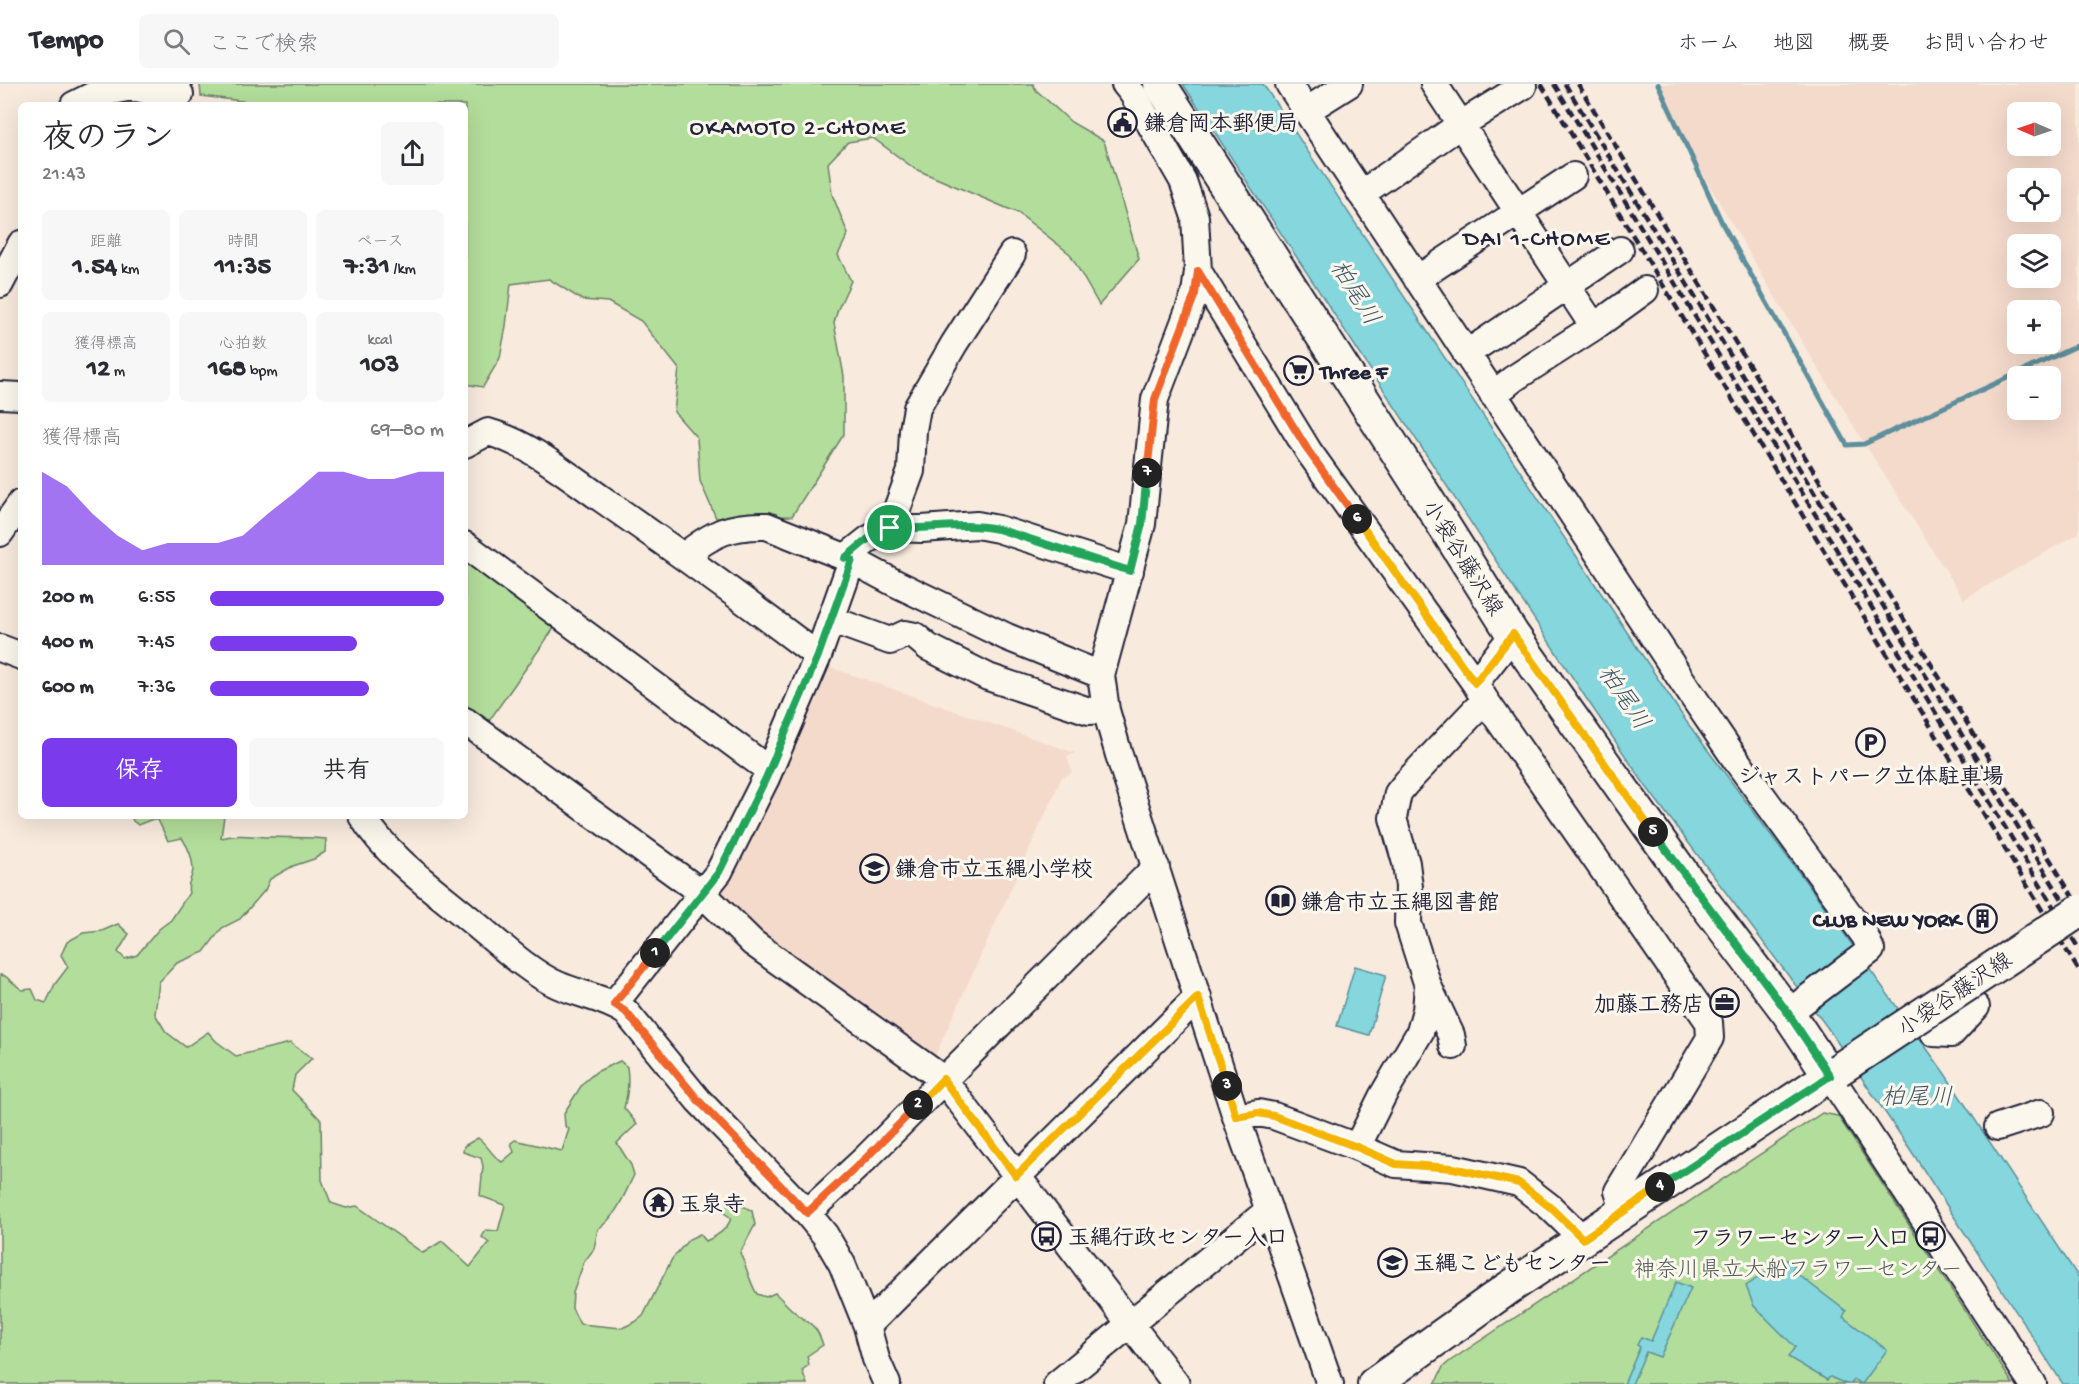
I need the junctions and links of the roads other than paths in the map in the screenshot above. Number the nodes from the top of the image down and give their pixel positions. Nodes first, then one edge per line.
1 (1125, 84) edge
2 (1160, 84) edge
3 (1288, 84) edge
4 (1349, 84) edge
5 (1434, 84) edge
6 (1523, 86) dead end
7 (87, 94) edge
8 (181, 94) edge
9 (1306, 111) junction
10 (1460, 125) junction
11 (1573, 176) dead end
12 (1360, 194) junction
13 (1518, 211) junction
14 (18, 250) edge
15 (1620, 250) dead end
16 (1012, 254) dead end
17 (1198, 271) junction
18 (1418, 279) junction
19 (0, 284) edge
20 (1567, 287) junction
21 (1645, 290) dead end
22 (1594, 327) junction
23 (1466, 354) junction
24 (0, 395) edge
25 (1493, 395) junction
26 (18, 396) edge
27 (468, 442) edge
28 (18, 507) edge
29 (890, 528) junction
30 (0, 533) edge
31 (468, 547) edge
32 (684, 556) junction
33 (848, 559) junction
34 (1130, 571) junction
35 (832, 620) junction
36 (1513, 634) junction
37 (0, 648) edge
38 (18, 655) edge
39 (818, 656) junction
40 (1101, 675) junction
41 (1480, 691) junction
42 (1106, 710) junction
43 (468, 723) edge
44 (769, 770) junction
45 (364, 819) edge
46 (1156, 867) junction
47 (702, 893) junction
48 (2079, 911) edge
49 (1428, 986) junction
50 (1198, 997) junction
51 (614, 1004) junction
52 (1976, 1007) dead end
53 (1791, 1010) junction
54 (1934, 1033) dead end
55 (1414, 1042) junction
56 (1834, 1073) junction
57 (943, 1079) junction
58 (2041, 1113) dead end
59 (1236, 1117) junction
60 (1998, 1127) dead end
61 (1357, 1147) junction
62 (1016, 1176) junction
63 (1269, 1209) junction
64 (1624, 1211) junction
65 (807, 1213) junction
66 (1583, 1239) junction
67 (1130, 1325) junction
68 (867, 1326) junction
69 (1404, 1374) edge
70 (887, 1384) edge
71 (1057, 1384) edge
72 (1176, 1384) edge
73 (1330, 1384) edge
74 (1374, 1384) edge
75 (2033, 1384) edge

1 - 17 street
2 - 36 main road, 小袋谷藤沢線
3 - 9 street
4 - 9 street
5 - 10 street
6 - 10 street
7 - 8 street
9 - 12 street
10 - 12 street
10 - 13 street
11 - 13 street
12 - 18 street
13 - 18 street
13 - 20 street
14 - 19 street
15 - 20 street
16 - 29 street
17 - 34 street
17 - 41 street
18 - 23 street
20 - 22 street
20 - 23 street
21 - 22 street
22 - 25 street
23 - 25 street
24 - 26 street
25 - 53 street
27 - 32 street
28 - 30 street
29 - 33 street
29 - 34 street
31 - 44 street
32 - 33 street
32 - 39 street
33 - 35 street
33 - 40 street
34 - 40 street
35 - 39 street
35 - 42 street
36 - 41 street
36 - 53 main road, 小袋谷藤沢線
37 - 38 street
39 - 44 street
40 - 42 street
41 - 49 street
41 - 64 street
42 - 46 street
43 - 47 street
44 - 47 street
45 - 51 street
46 - 50 street
46 - 57 street
47 - 51 street
47 - 57 street
48 - 56 main road, 小袋谷藤沢線, bridge
49 - 55 street
49 - 55 street
50 - 59 street
50 - 62 street
51 - 65 street
52 - 54 street
53 - 56 main road, 小袋谷藤沢線
55 - 61 street
56 - 64 main road, 小袋谷藤沢線
56 - 75 street
57 - 62 street
57 - 65 street
58 - 60 street
59 - 61 street
59 - 63 street
61 - 66 street
62 - 67 street
62 - 68 street
63 - 67 street
63 - 73 street
64 - 66 main road, 小袋谷藤沢線
65 - 68 street
66 - 69 main road, 小袋谷藤沢線
67 - 71 street
67 - 72 street
68 - 70 street
69 - 74 main road, 小袋谷藤沢線

